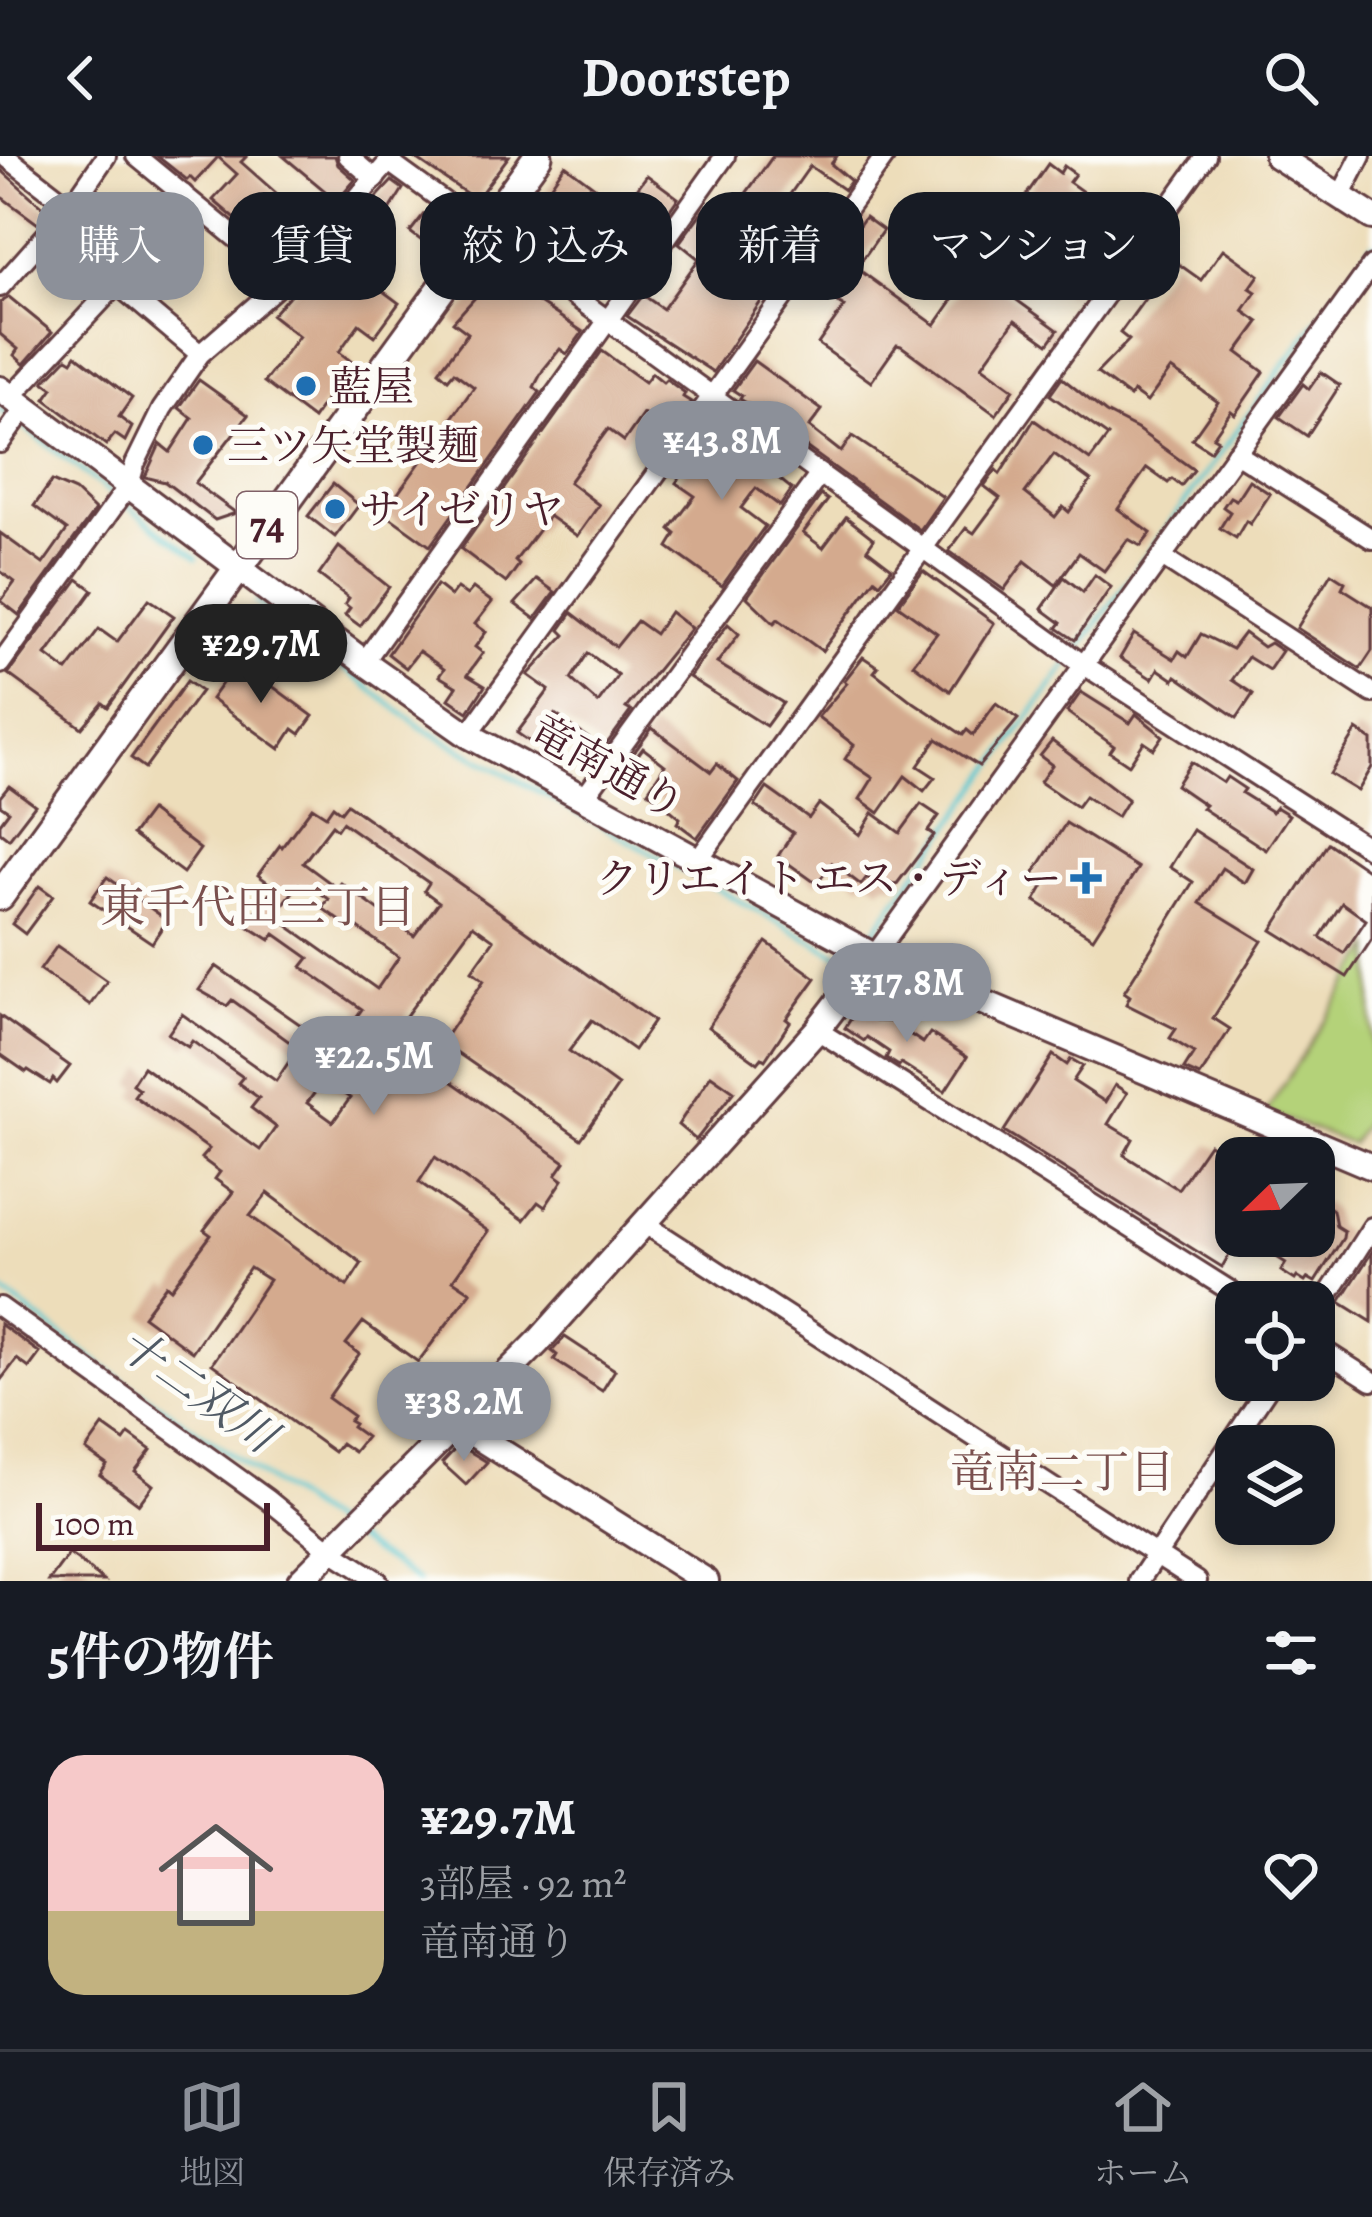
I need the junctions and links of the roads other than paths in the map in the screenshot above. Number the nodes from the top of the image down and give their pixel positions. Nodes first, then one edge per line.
1 (5, 156) edge
2 (106, 156) edge
3 (136, 156) edge
4 (348, 156) edge
5 (538, 156) edge
6 (725, 156) edge
7 (885, 156) edge
8 (1206, 156) edge
9 (1277, 156) edge
10 (1361, 156) edge
11 (392, 159) edge
12 (375, 179) junction
13 (56, 192) edge
14 (81, 192) edge
15 (181, 192) edge
16 (363, 192) edge
17 (435, 192) edge
18 (512, 192) edge
19 (1340, 197) junction
20 (204, 211) edge
21 (1372, 217) edge
22 (228, 231) edge
23 (36, 246) edge
24 (1372, 265) edge
25 (0, 287) edge
26 (102, 300) edge
27 (136, 300) edge
28 (262, 300) edge
29 (433, 300) edge
30 (579, 300) edge
31 (608, 321) junction
32 (200, 354) junction
33 (712, 397) junction
34 (12, 398) edge
35 (0, 443) edge
36 (1236, 453) junction
37 (820, 474) junction
38 (129, 485) junction
39 (1372, 539) edge
40 (924, 549) junction
41 (1162, 557) junction
42 (238, 565) junction
43 (364, 662) junction
44 (0, 664) edge
45 (1084, 665) junction
46 (1372, 692) edge
47 (468, 735) junction
48 (584, 798) junction
49 (1372, 850) edge
50 (698, 860) junction
51 (0, 896) edge
52 (874, 956) junction
53 (817, 1030) junction
54 (1372, 1167) edge
55 (645, 1224) junction
56 (1372, 1227) edge
57 (1215, 1281) edge
58 (1335, 1284) edge
59 (0, 1307) edge
60 (1335, 1357) edge
61 (1372, 1381) edge
62 (1259, 1401) edge
63 (456, 1423) junction
64 (340, 1540) junction
65 (1156, 1555) junction
66 (300, 1581) edge
67 (378, 1581) edge
68 (706, 1581) edge
69 (1139, 1581) edge
70 (1196, 1581) edge

1 - 13 street
2 - 14 street
3 - 15 street
4 - 12 street
5 - 18 main road, 74
6 - 31 street
7 - 33 street
8 - 40 street
9 - 19 street
10 - 19 street
11 - 12 street
11 - 17 street
12 - 16 street
19 - 21 street
20 - 22 street
23 - 25 street
24 - 36 street
26 - 34 street
27 - 32 street
28 - 32 street
29 - 42 main road, 74
30 - 31 street
31 - 33 street
31 - 43 street
32 - 38 street
33 - 37 street
33 - 47 street
34 - 35 street
34 - 38 street, 竜南通り
36 - 39 street
36 - 41 street
37 - 40 street
37 - 48 street
38 - 42 street, 竜南通り
38 - 44 street
40 - 45 street
40 - 50 street
41 - 45 street
41 - 46 street
42 - 43 street, 竜南通り
42 - 51 main road, 74
43 - 47 street, 竜南通り
45 - 49 street
45 - 52 street
47 - 48 street, 竜南通り
48 - 50 street, 竜南通り
50 - 52 street, 竜南通り
52 - 53 street
52 - 54 street, 竜南通り
53 - 55 street
53 - 57 street
55 - 63 street
55 - 65 street
56 - 58 street
59 - 64 street
60 - 61 street
62 - 65 street
63 - 64 street
63 - 68 street
64 - 66 street
64 - 67 street
65 - 69 street
65 - 70 street

